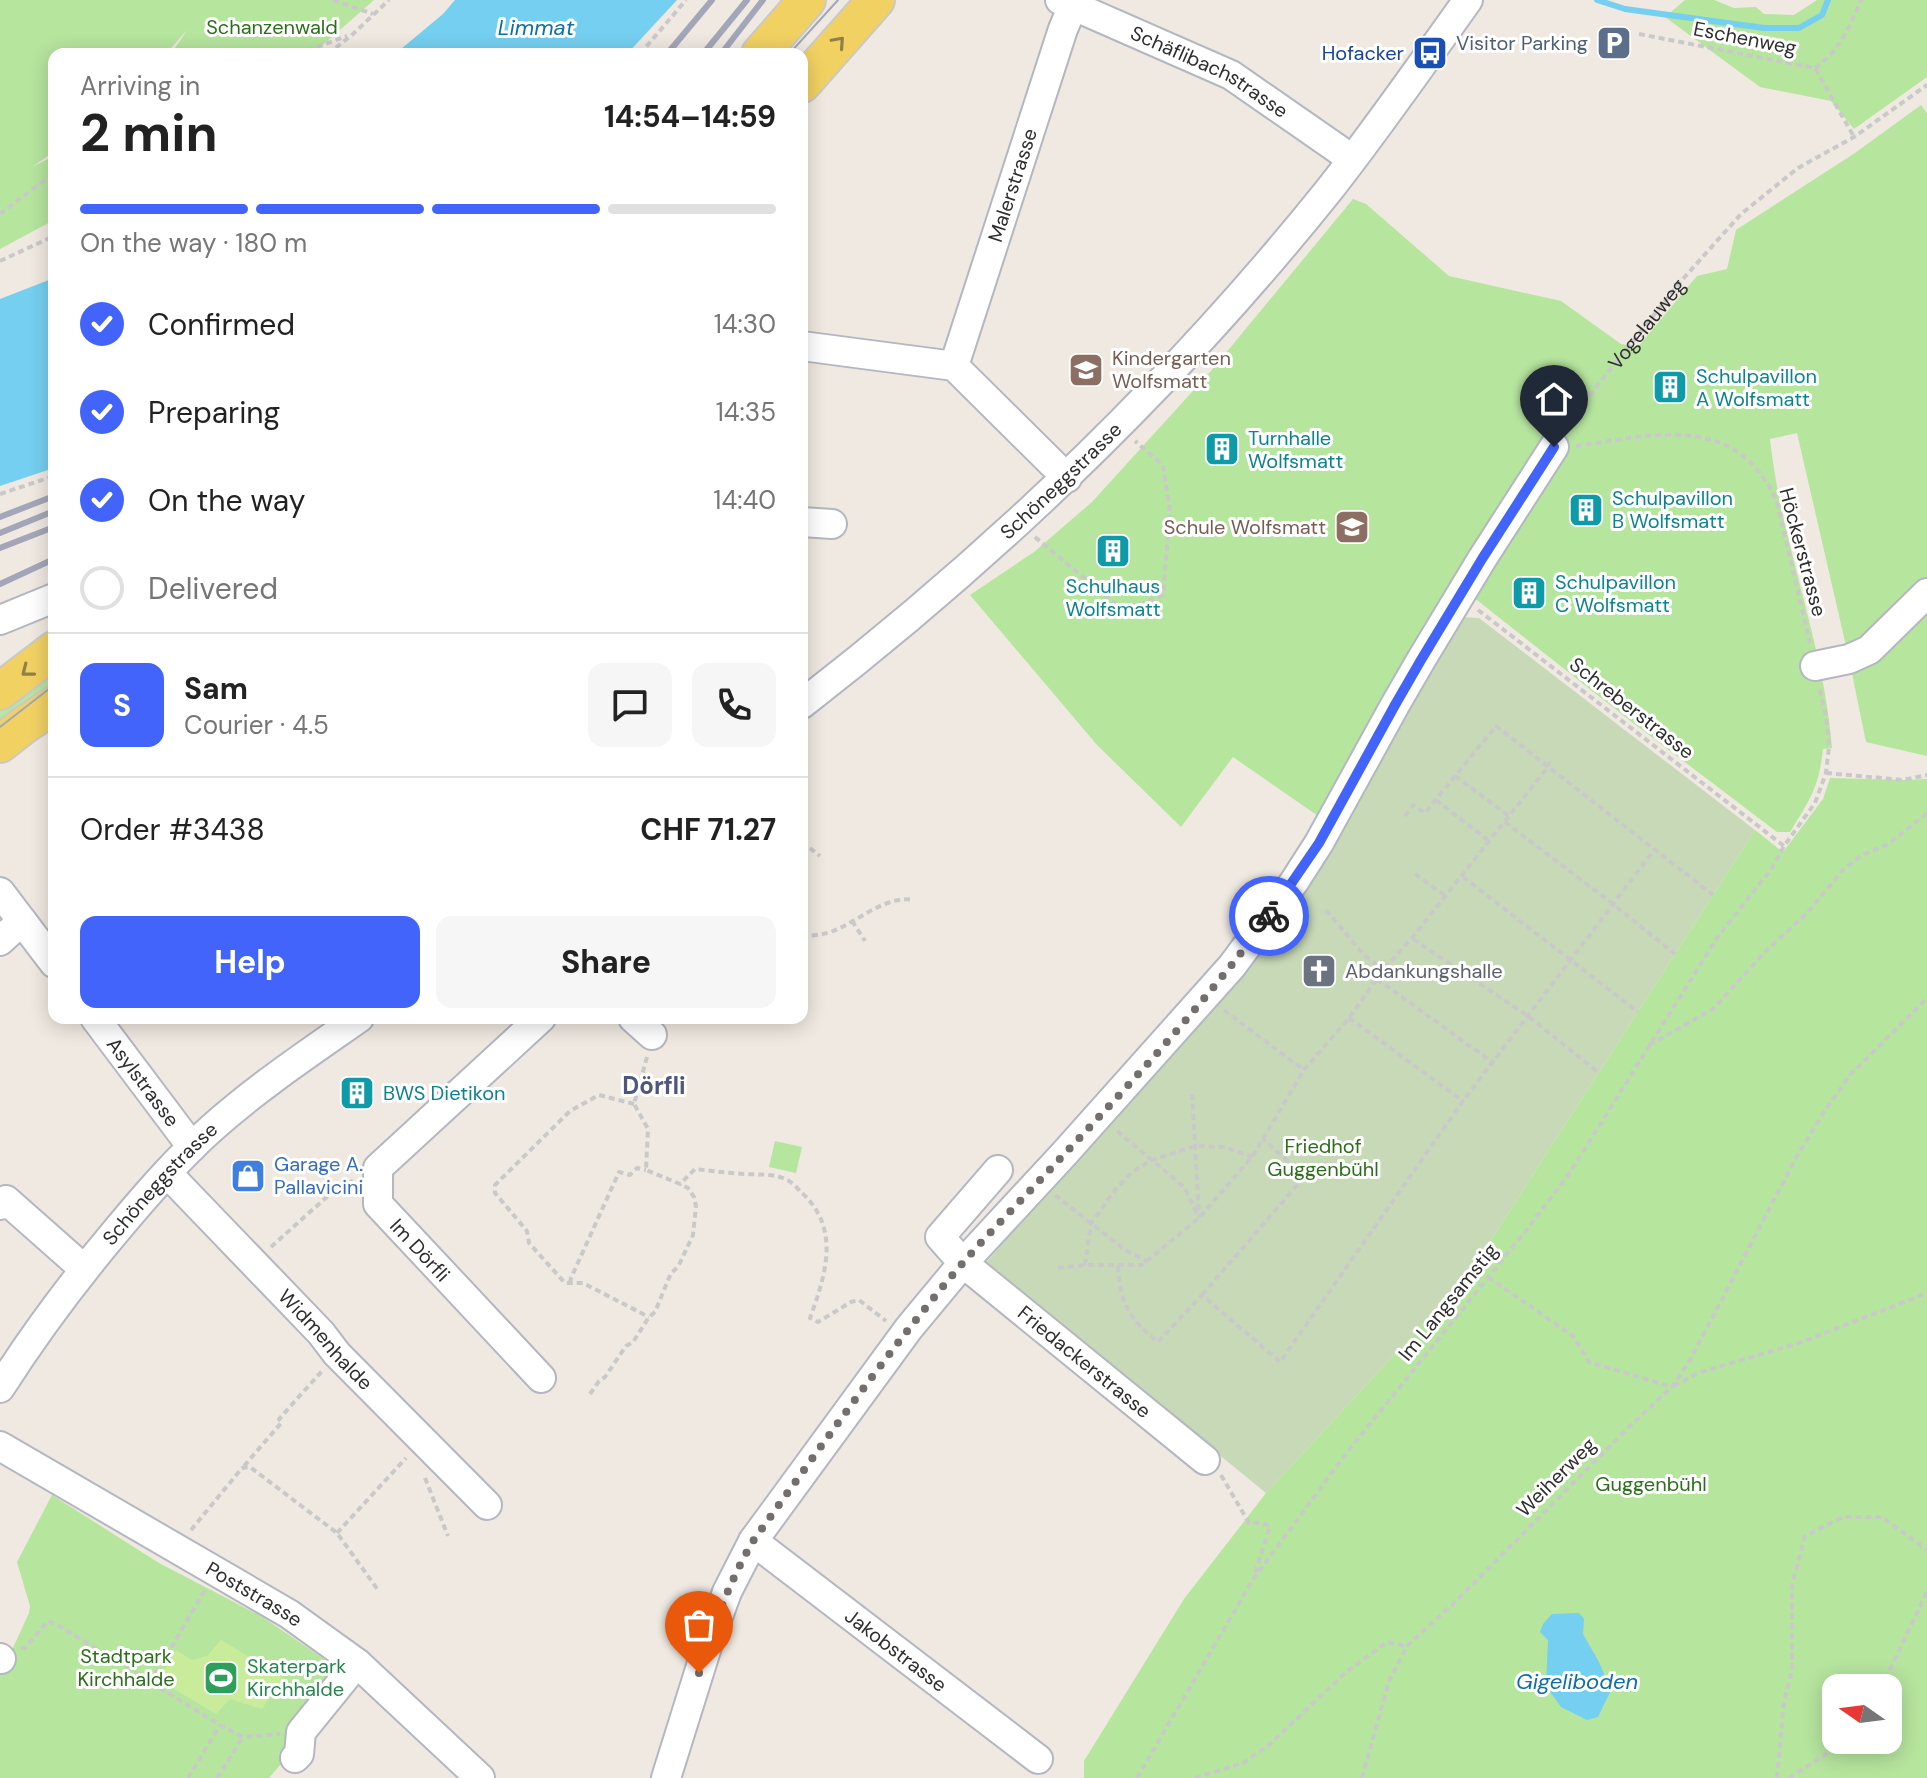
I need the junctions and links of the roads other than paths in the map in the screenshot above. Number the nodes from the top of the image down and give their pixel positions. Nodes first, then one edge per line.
1 (807, 0) edge
2 (876, 0) edge
3 (1468, 0) edge
4 (1066, 3) edge
5 (765, 48) edge
6 (808, 77) edge
7 (1352, 159) junction
8 (808, 347) edge
9 (954, 366) junction
10 (1554, 447) road end
11 (1067, 478) junction
12 (808, 522) edge
13 (832, 524) dead end
14 (1927, 593) edge
15 (48, 600) edge
16 (0, 620) edge
17 (48, 655) edge
18 (1815, 666) road end
19 (0, 691) edge
20 (808, 699) edge
21 (48, 709) edge
22 (0, 744) edge
23 (0, 892) edge
24 (22, 921) junction
25 (0, 941) edge
26 (48, 955) edge
27 (100, 1024) edge
28 (351, 1024) edge
29 (534, 1024) edge
30 (192, 1147) junction
31 (998, 1170) dead end
32 (167, 1173) junction
33 (0, 1205) edge
34 (963, 1263) junction
35 (84, 1269) junction
36 (541, 1378) dead end
37 (0, 1388) edge
38 (0, 1446) edge
39 (1205, 1460) road end
40 (487, 1505) dead end
41 (753, 1541) junction
42 (357, 1663) junction
43 (1038, 1759) dead end
44 (290, 1760) edge
45 (473, 1775) edge
46 (666, 1778) edge

1 - 5 main road
6 -> 2 main road
3 - 7 street, Schöneggstrasse
4 - 7 street, Schäflibachstrasse
4 - 9 street, Malerstrasse
7 - 11 street, Schöneggstrasse
8 - 9 street
9 - 11 street
10 - 34 street
11 - 20 street, Schöneggstrasse
12 - 13 street
14 - 18 street
15 - 16 street
17 -> 19 main road
21 - 22 main road
23 - 24 street
24 - 25 street
24 - 26 street
27 - 30 street, Asylstrasse
28 - 30 street, Schöneggstrasse
29 - 36 street, Im Dörfli
30 - 32 street, Schöneggstrasse
31 - 34 street, Friedackerstrasse
32 - 35 street, Schöneggstrasse
32 - 40 street, Widmenhalde
33 - 35 street
34 - 39 street, Friedackerstrasse
34 - 41 street
35 - 37 street, Schöneggstrasse
38 - 42 street, Poststrasse
41 - 43 street, Jakobstrasse
41 - 46 street
42 - 44 street
42 - 45 street, Poststrasse

